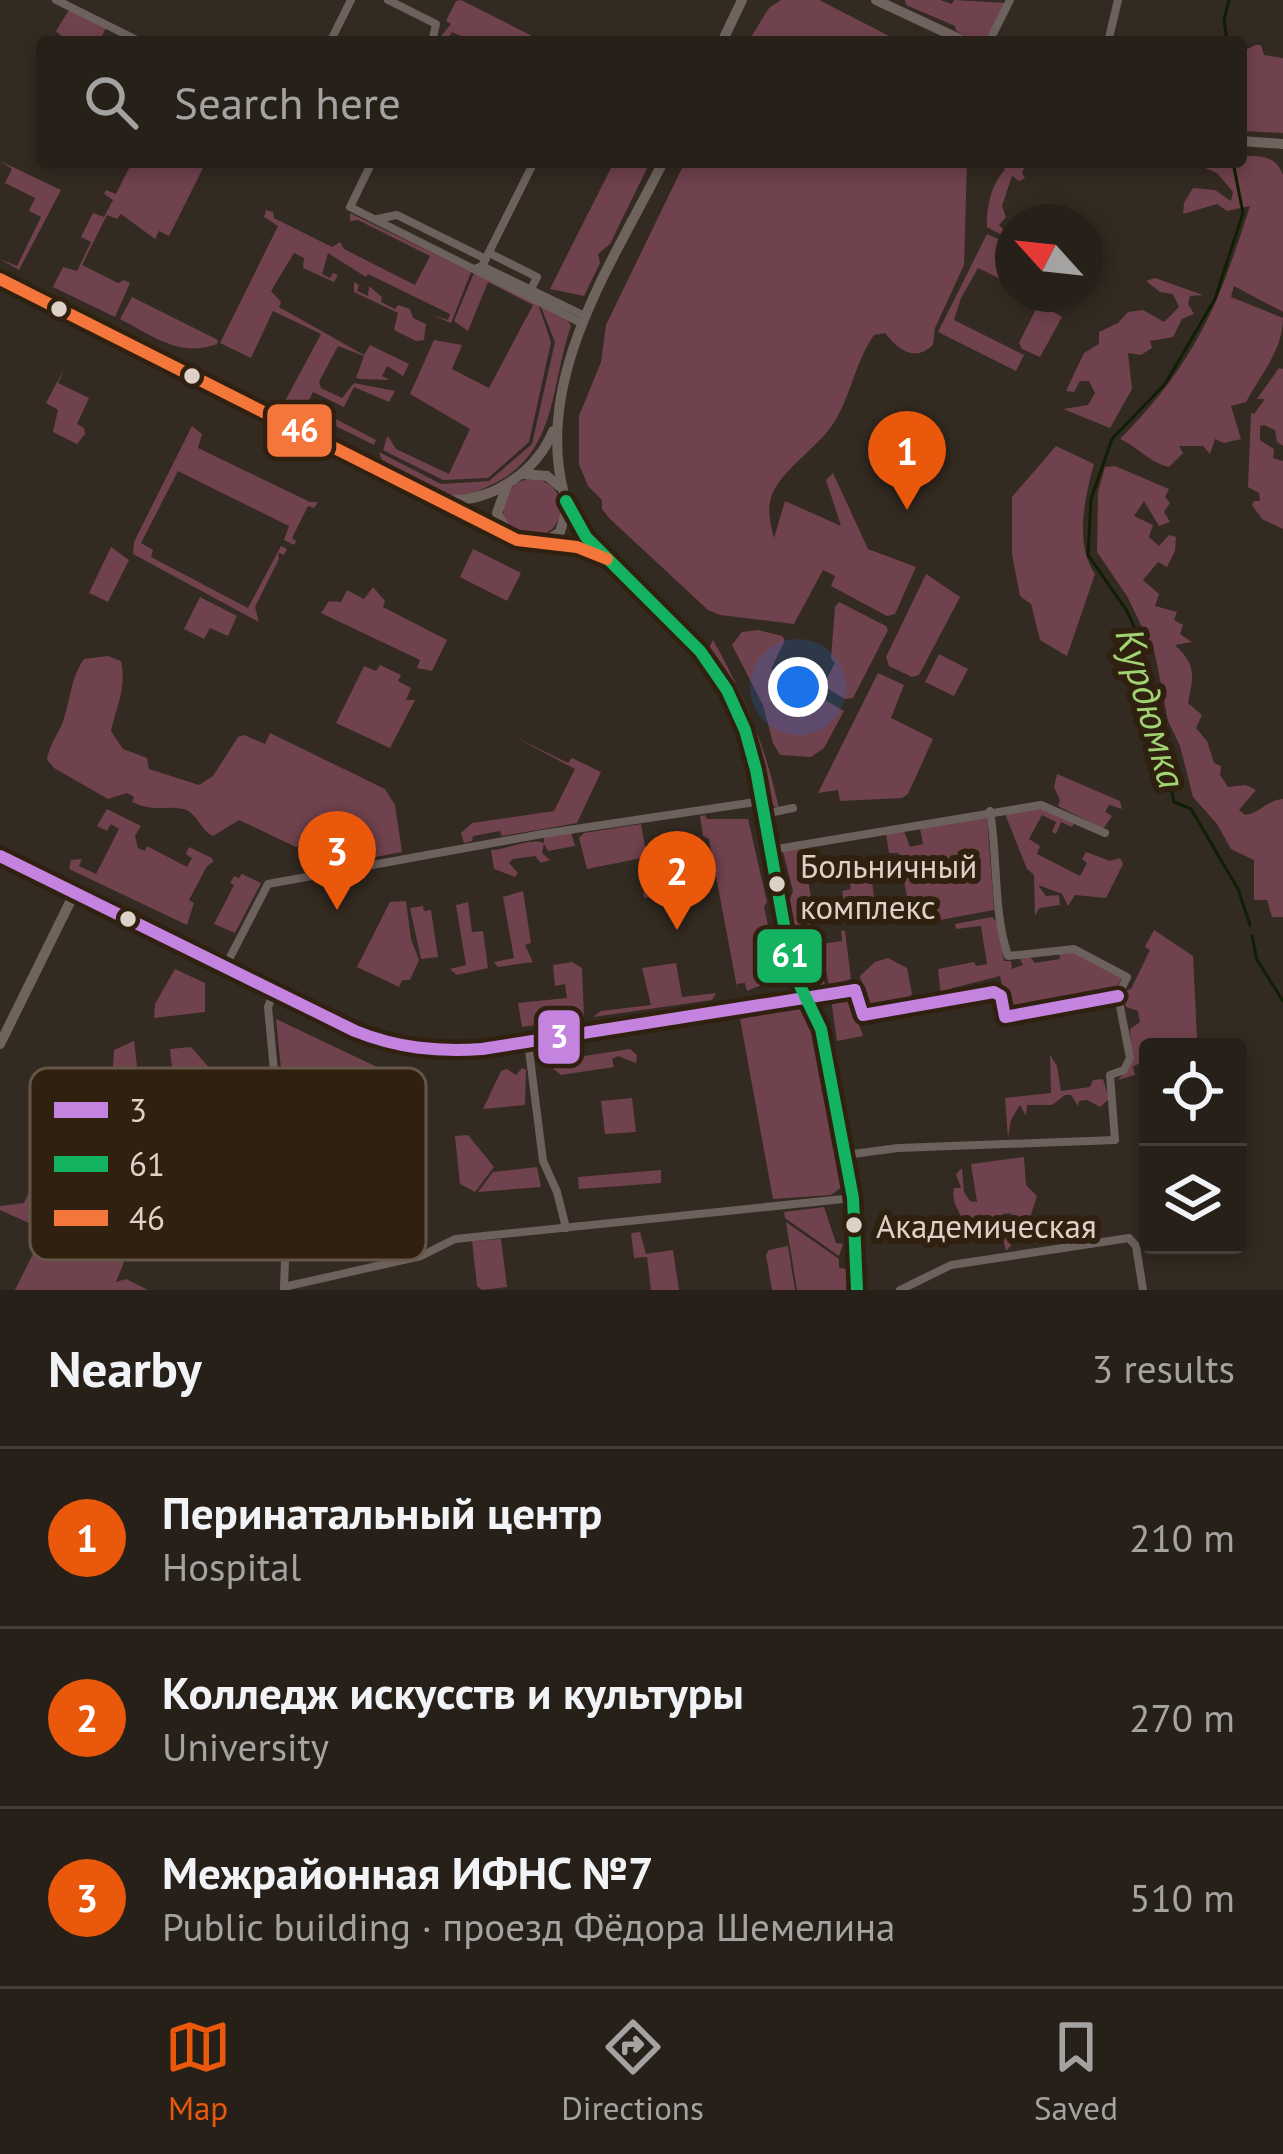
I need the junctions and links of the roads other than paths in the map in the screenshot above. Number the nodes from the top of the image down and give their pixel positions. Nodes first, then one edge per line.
1 (56, 0) edge
2 (351, 0) edge
3 (388, 0) edge
4 (742, 0) edge
5 (876, 0) edge
6 (1010, 0) edge
7 (1118, 0) edge
8 (900, 5) edge
9 (128, 36) edge
10 (332, 36) edge
11 (433, 36) edge
12 (725, 36) edge
13 (955, 36) edge
14 (992, 36) edge
15 (1109, 36) edge
16 (1247, 141) edge
17 (1283, 144) edge
18 (369, 168) edge
19 (531, 168) edge
20 (659, 168) edge
21 (482, 263) junction
22 (0, 279) edge
23 (585, 321) junction
24 (557, 416) junction
25 (512, 480) junction
26 (433, 494) junction
27 (565, 497) junction
28 (513, 538) junction
29 (537, 543) junction
30 (608, 559) junction
31 (763, 808) junction
32 (794, 808) dead end
33 (989, 811) junction
34 (1106, 833) dead end
35 (771, 850) junction
36 (0, 856) edge
37 (75, 892) junction
38 (225, 967) junction
39 (274, 992) junction
40 (1118, 996) junction
41 (804, 999) junction
42 (528, 1042) junction
43 (0, 1044) edge
44 (273, 1068) edge
45 (845, 1155) junction
46 (853, 1198) junction
47 (566, 1228) junction
48 (426, 1253) edge
49 (404, 1260) edge
50 (284, 1288) edge
51 (857, 1290) edge
52 (900, 1290) edge
53 (1143, 1290) edge

1 - 9 street
2 - 10 street
3 - 11 street
4 - 12 main road
5 - 8 main road
6 - 14 street
7 - 15 street
8 - 13 main road
16 - 17 main road
18 - 21 street
19 - 21 street
20 - 23 main road
21 - 23 street
21 - 23 street
22 - 26 main road
23 - 24 main road
24 - 25 main road
24 - 27 main road
25 - 26 main road
25 - 27 main road
25 - 28 main road
26 - 28 main road
27 - 29 main road
27 - 30 main road
28 - 29 main road
29 - 30 main road
30 - 31 main road
31 - 32 street
31 - 35 main road
31 - 38 street
33 - 34 street
33 - 35 street
33 - 40 street
35 - 41 main road
36 - 37 main road
37 - 38 main road
37 - 43 main road
38 - 39 main road
39 - 42 main road
39 - 44 street
40 - 41 street
40 - 45 street
41 - 42 main road
41 - 45 main road
42 - 47 street
45 - 46 main road
46 - 47 street
46 - 51 main road
47 - 48 street
49 - 50 street
52 - 53 street

